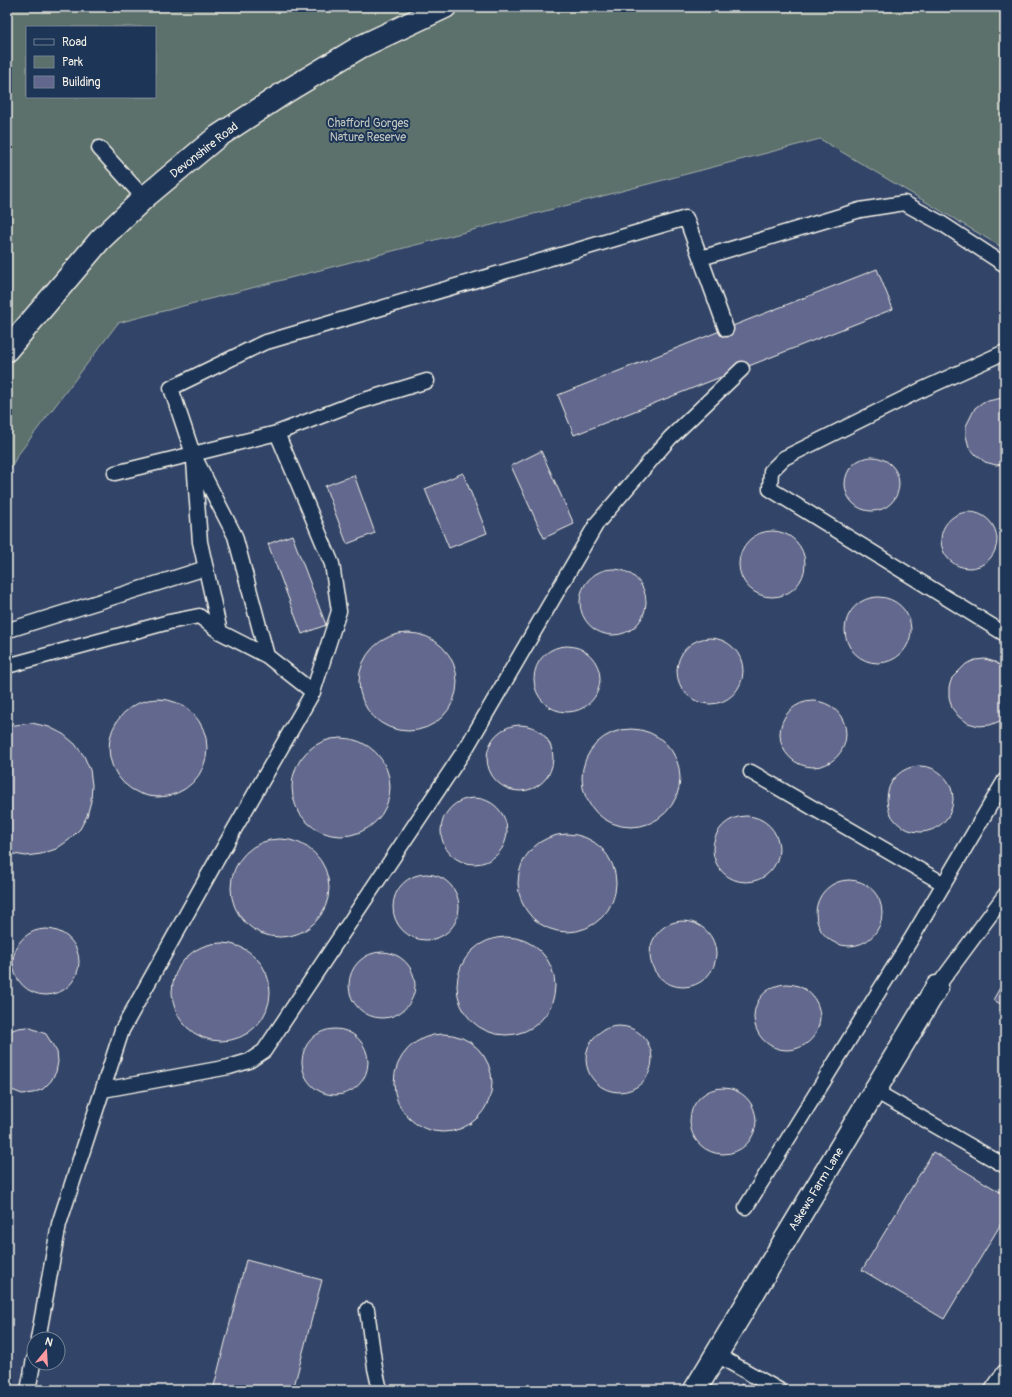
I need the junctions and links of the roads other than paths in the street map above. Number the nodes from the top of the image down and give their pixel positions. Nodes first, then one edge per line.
1 (446, 7) edge
2 (99, 148) dead end
3 (144, 198) junction
4 (701, 258) junction
5 (1005, 265) edge
6 (726, 329) dead end
7 (7, 350) edge
8 (1005, 352) edge
9 (742, 369) dead end
10 (427, 381) dead end
11 (277, 433) junction
12 (193, 454) junction
13 (115, 473) dead end
14 (206, 568) junction
15 (12, 629) dead end
16 (220, 632) junction
17 (1005, 634) edge
18 (267, 656) junction
19 (7, 666) edge
20 (313, 692) junction
21 (751, 772) dead end
22 (1005, 780) edge
23 (944, 884) junction
24 (1005, 895) edge
25 (937, 987) joint
26 (103, 1090) junction
27 (875, 1091) junction
28 (1005, 1166) edge
29 (746, 1207) dead end
30 (367, 1310) dead end
31 (39, 1331) edge
32 (717, 1355) junction
33 (32, 1371) edge
34 (1005, 1371) edge
35 (28, 1390) edge
36 (380, 1390) edge
37 (695, 1390) edge
38 (779, 1390) edge
39 (992, 1390) edge

1 - 3 main road, Devonshire Road
2 - 3 lane
3 - 7 main road, Devonshire Road
4 - 5 lane
4 - 6 lane
4 - 12 lane
8 - 17 lane
9 - 26 lane
10 - 11 lane
11 - 12 lane
11 - 20 lane
12 - 13 lane
12 - 14 lane
12 - 18 lane
14 - 15 lane
14 - 16 lane
16 - 18 lane
16 - 19 lane
18 - 20 lane
20 - 26 lane
21 - 23 lane
22 - 23 lane
23 - 29 lane
24 - 25 lane
25 - 27 main road, Askews Farm Lane
26 - 31 lane
27 - 28 lane
27 - 32 main road, Askews Farm Lane
30 - 36 lane
32 - 37 main road, Askews Farm Lane
32 - 38 lane
33 - 35 lane
34 - 39 lane

